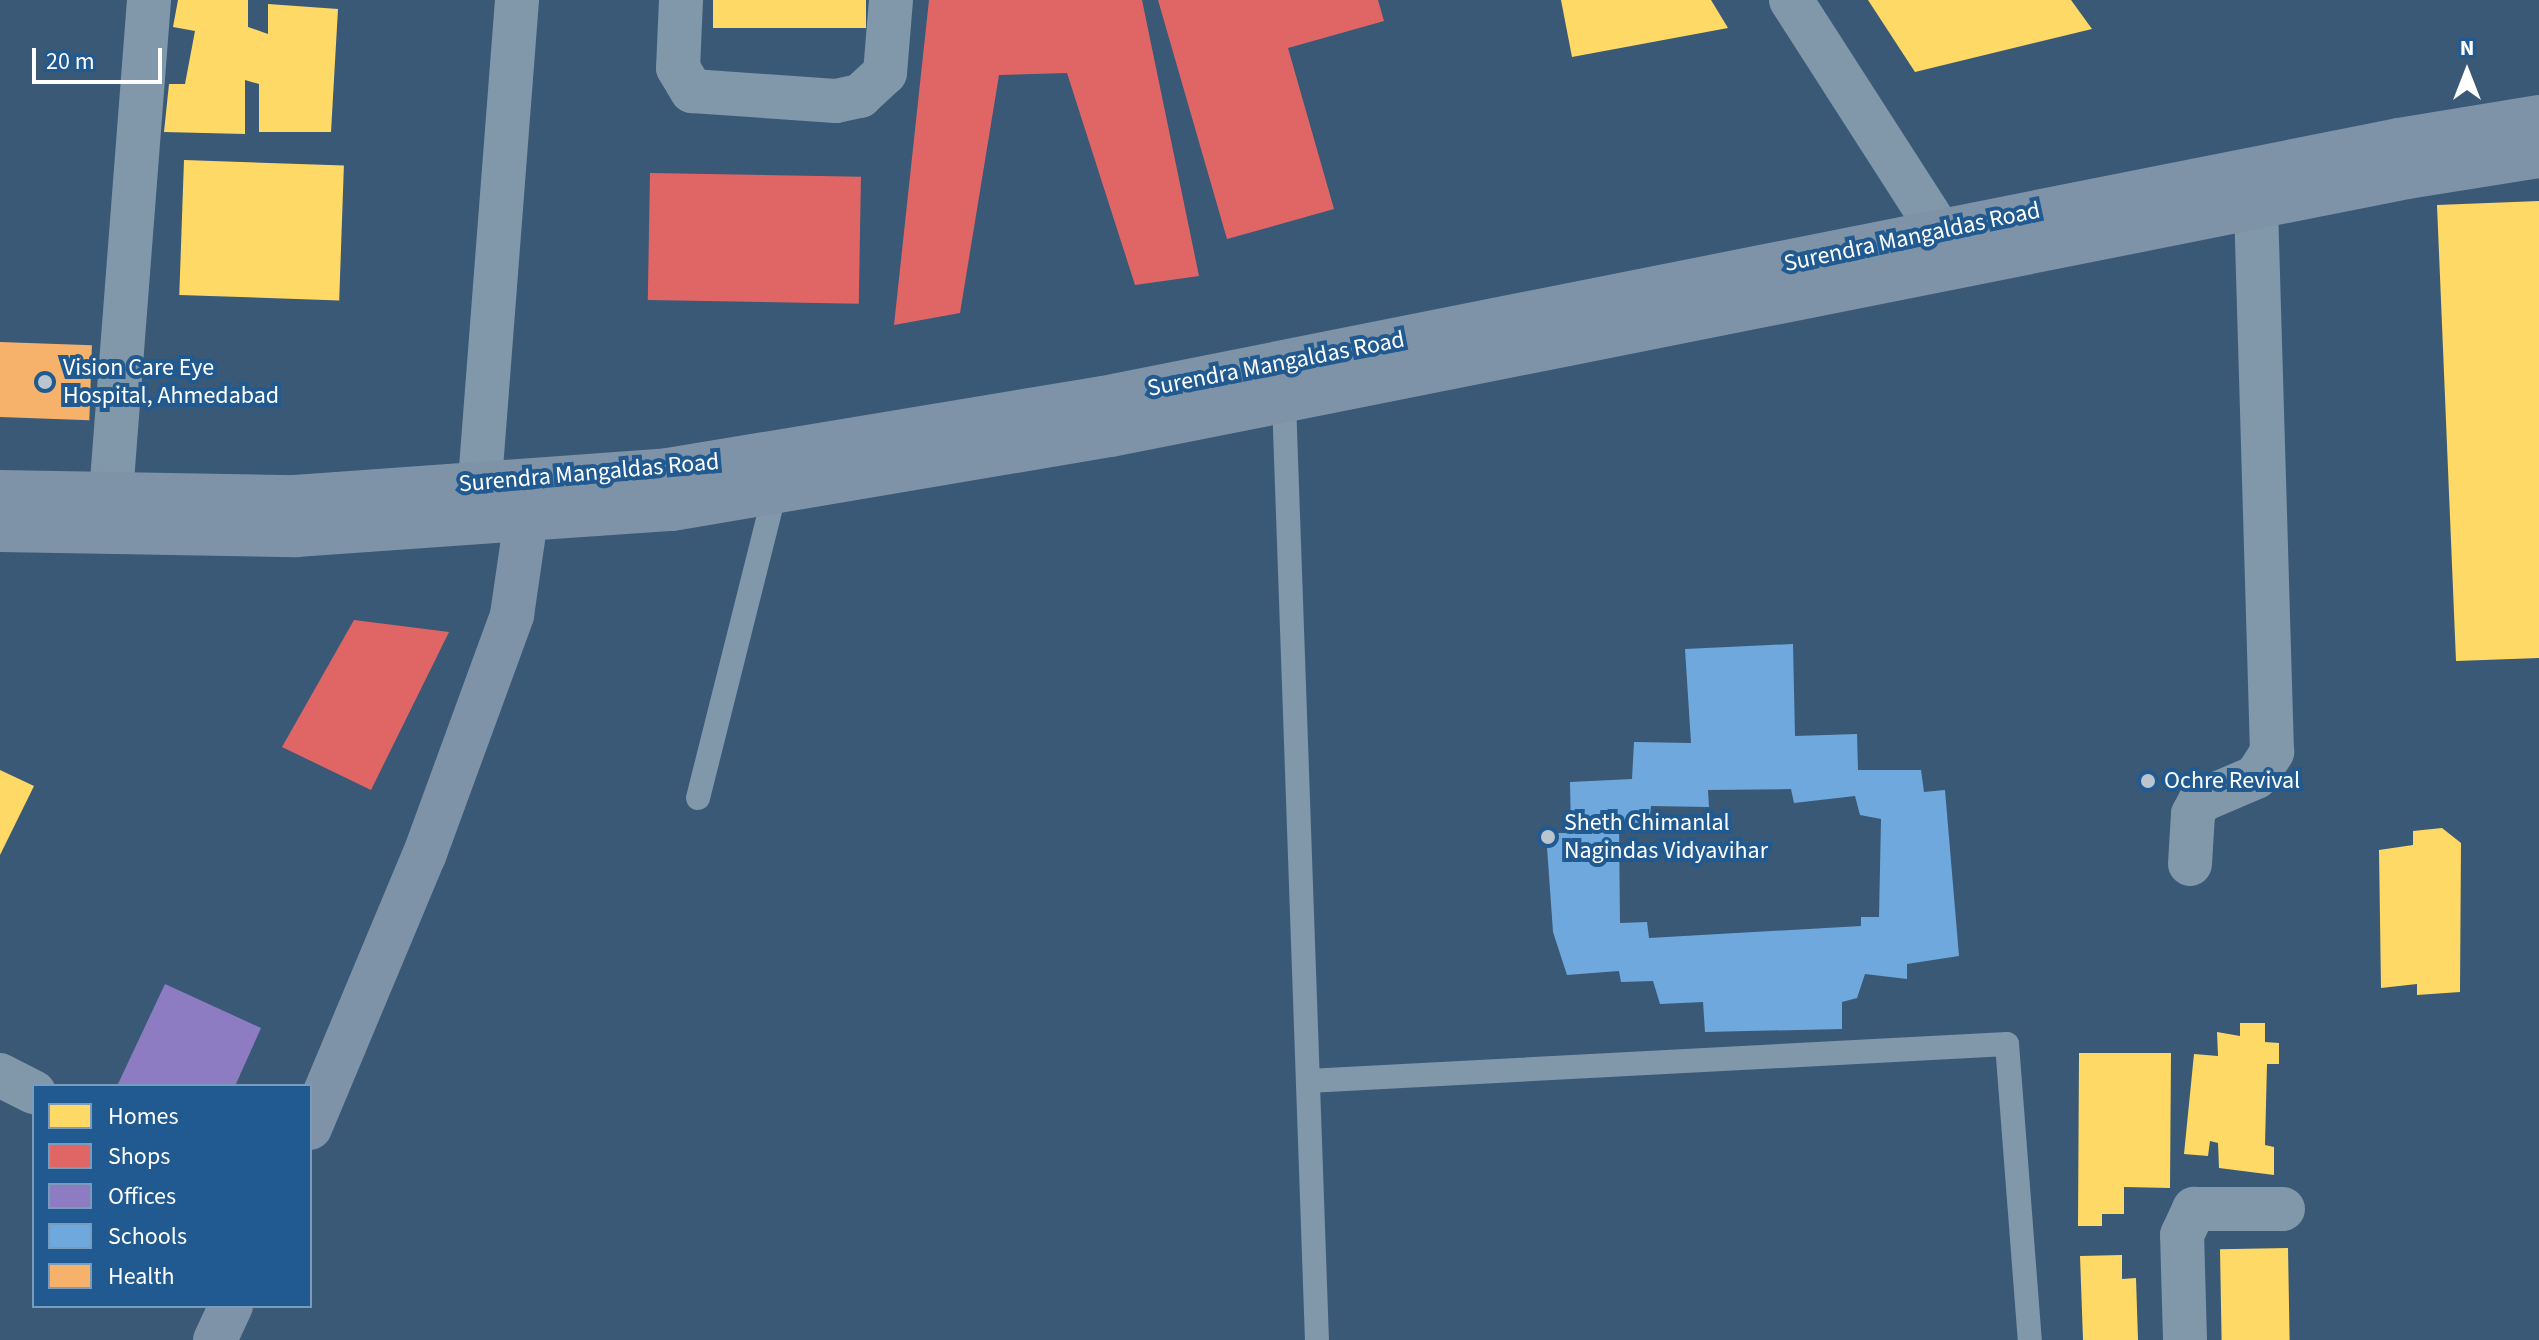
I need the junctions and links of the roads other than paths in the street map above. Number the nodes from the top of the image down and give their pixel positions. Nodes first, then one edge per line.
1 (149, 0) edge
2 (517, 0) edge
3 (681, 0) edge
4 (891, 0) edge
5 (1791, 0) edge
6 (2539, 117) edge
7 (2539, 156) edge
8 (2256, 207) junction
9 (1940, 232) junction
10 (1284, 401) junction
11 (775, 491) junction
12 (0, 492) edge
13 (111, 494) junction
14 (525, 500) junction
15 (478, 503) junction
16 (0, 530) edge
17 (698, 798) dead end
18 (2190, 864) dead end
19 (0, 1075) edge
20 (1308, 1081) junction
21 (32, 1091) edge
22 (312, 1123) edge
23 (2283, 1209) dead end
24 (230, 1308) edge
25 (215, 1340) edge
26 (1317, 1340) edge
27 (2030, 1340) edge
28 (2185, 1340) edge

1 - 13 street
2 - 15 street
3 - 4 street
5 - 9 street
6 - 9 main road, Surendra Mangaldas Road
7 - 8 main road, Surendra Mangaldas Road
8 - 10 main road, Surendra Mangaldas Road
8 - 18 street
9 - 14 main road, Surendra Mangaldas Road
10 - 11 main road, Surendra Mangaldas Road
10 - 20 lane
11 - 14 main road, Surendra Mangaldas Road
11 - 17 lane
12 - 13 main road, Surendra Mangaldas Road
13 - 15 main road, Surendra Mangaldas Road
14 - 15 main road, Surendra Mangaldas Road
14 - 22 main road
15 - 16 main road, Surendra Mangaldas Road
19 - 21 street
20 - 26 lane
20 - 27 lane
23 - 28 street
24 - 25 main road

